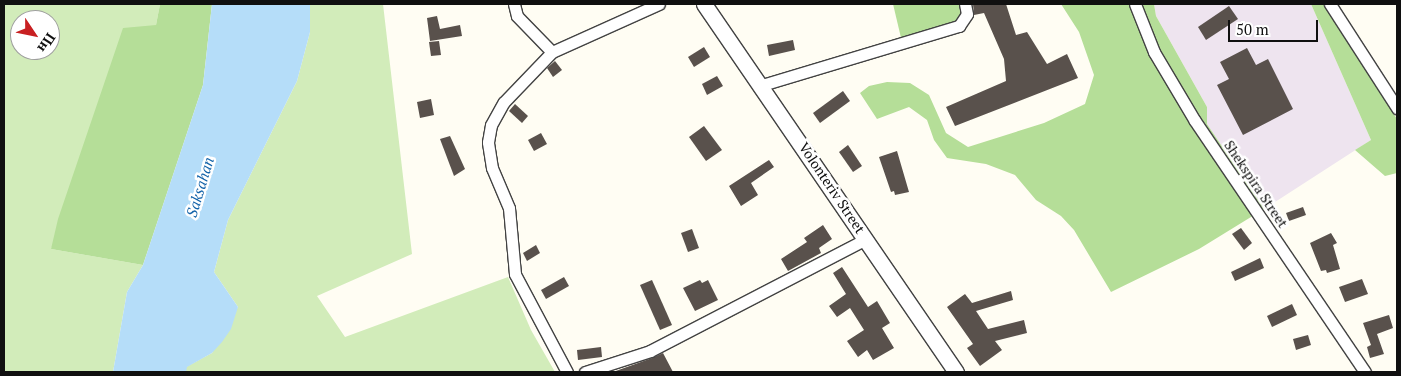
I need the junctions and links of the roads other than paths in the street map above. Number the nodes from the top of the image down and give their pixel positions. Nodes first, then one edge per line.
1 (514, 4) edge
2 (659, 4) edge
3 (965, 4) edge
4 (1135, 4) edge
5 (1330, 4) edge
6 (708, 6) edge
7 (552, 52) junction
8 (762, 86) junction
9 (1397, 108) edge
10 (866, 239) junction
11 (567, 372) edge
12 (585, 372) edge
13 (956, 372) edge
14 (1365, 372) edge

1 - 7 street
2 - 7 street
3 - 8 street
4 - 14 street, Shekspira Street
5 - 9 street
6 - 8 street, Volonteriv Street
7 - 11 street
8 - 10 street, Volonteriv Street
10 - 12 street
10 - 13 street, Volonteriv Street

